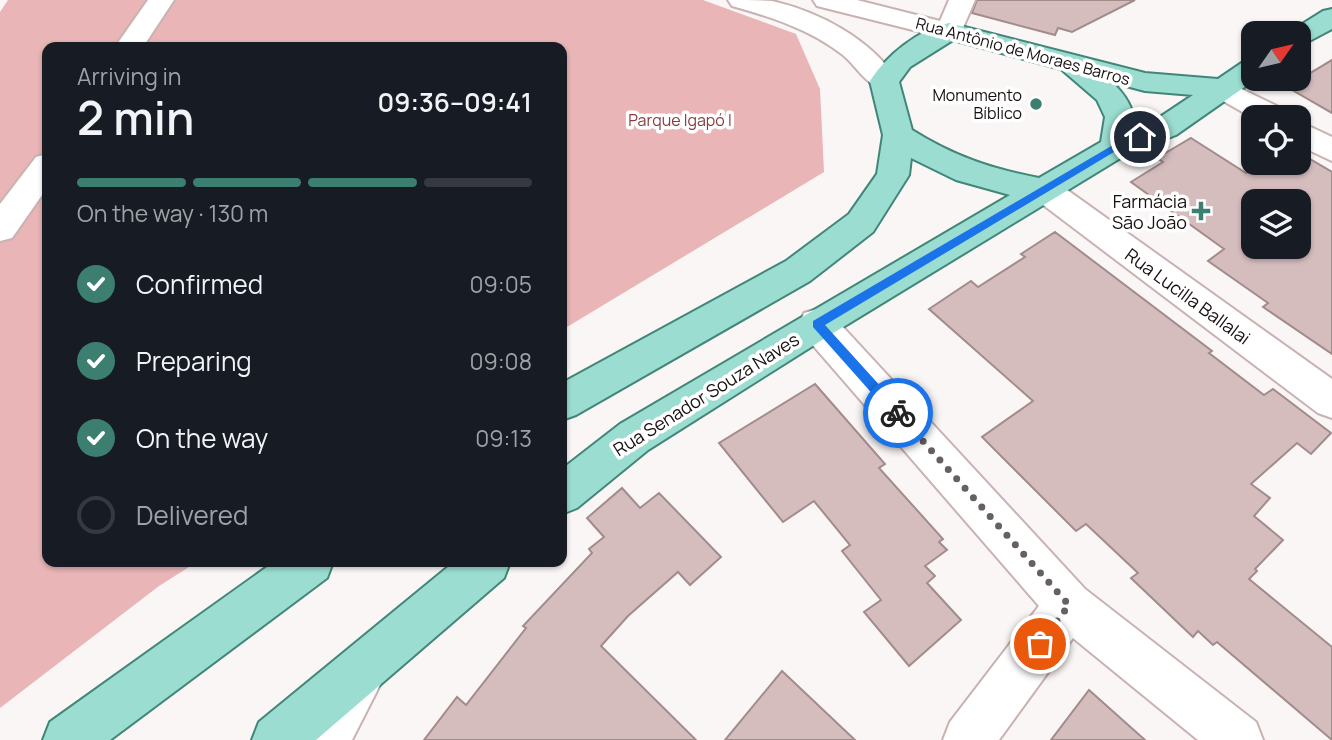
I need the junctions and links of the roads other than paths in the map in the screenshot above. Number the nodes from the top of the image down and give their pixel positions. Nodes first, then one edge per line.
1 (161, 0) edge
2 (741, 0) edge
3 (826, 0) edge
4 (962, 0) edge
5 (1332, 18) edge
6 (1311, 31) edge
7 (949, 32) junction
8 (132, 42) edge
9 (1065, 62) junction
10 (1241, 76) edge
11 (884, 81) junction
12 (1221, 88) junction
13 (1252, 105) edge
14 (898, 135) junction
15 (1311, 138) edge
16 (1116, 147) junction
17 (1332, 150) edge
18 (42, 173) edge
19 (1045, 190) junction
20 (0, 229) edge
21 (817, 324) junction
22 (567, 400) edge
23 (1332, 401) edge
24 (567, 490) edge
25 (304, 567) edge
26 (482, 567) edge
27 (1069, 605) junction
28 (370, 662) junction
29 (88, 730) edge
30 (277, 740) edge
31 (324, 740) edge
32 (968, 740) edge
33 (1238, 740) edge

1 - 8 street
2 - 11 street
3 - 7 street, Rua Antônio de Moraes Barros
4 - 7 street
5 - 6 main road
7 - 9 main road, Rua Antônio de Moraes Barros
7 - 11 main road
9 - 12 main road, Rua Antônio de Moraes Barros
9 - 16 main road
10 - 12 main road, Rua Senador Souza Naves
11 - 14 main road
12 - 13 street
12 - 16 main road, Rua Senador Souza Naves
14 - 19 main road
14 - 22 main road
15 - 17 street
16 - 19 main road, Rua Senador Souza Naves
18 - 20 street
19 - 21 main road, Rua Senador Souza Naves
19 - 23 street, Rua Lucilla Ballalai
21 - 24 main road, Rua Senador Souza Naves
21 - 27 street
25 - 29 main road
26 - 28 main road
27 - 32 street
27 - 33 street
28 - 30 main road
28 - 31 street

